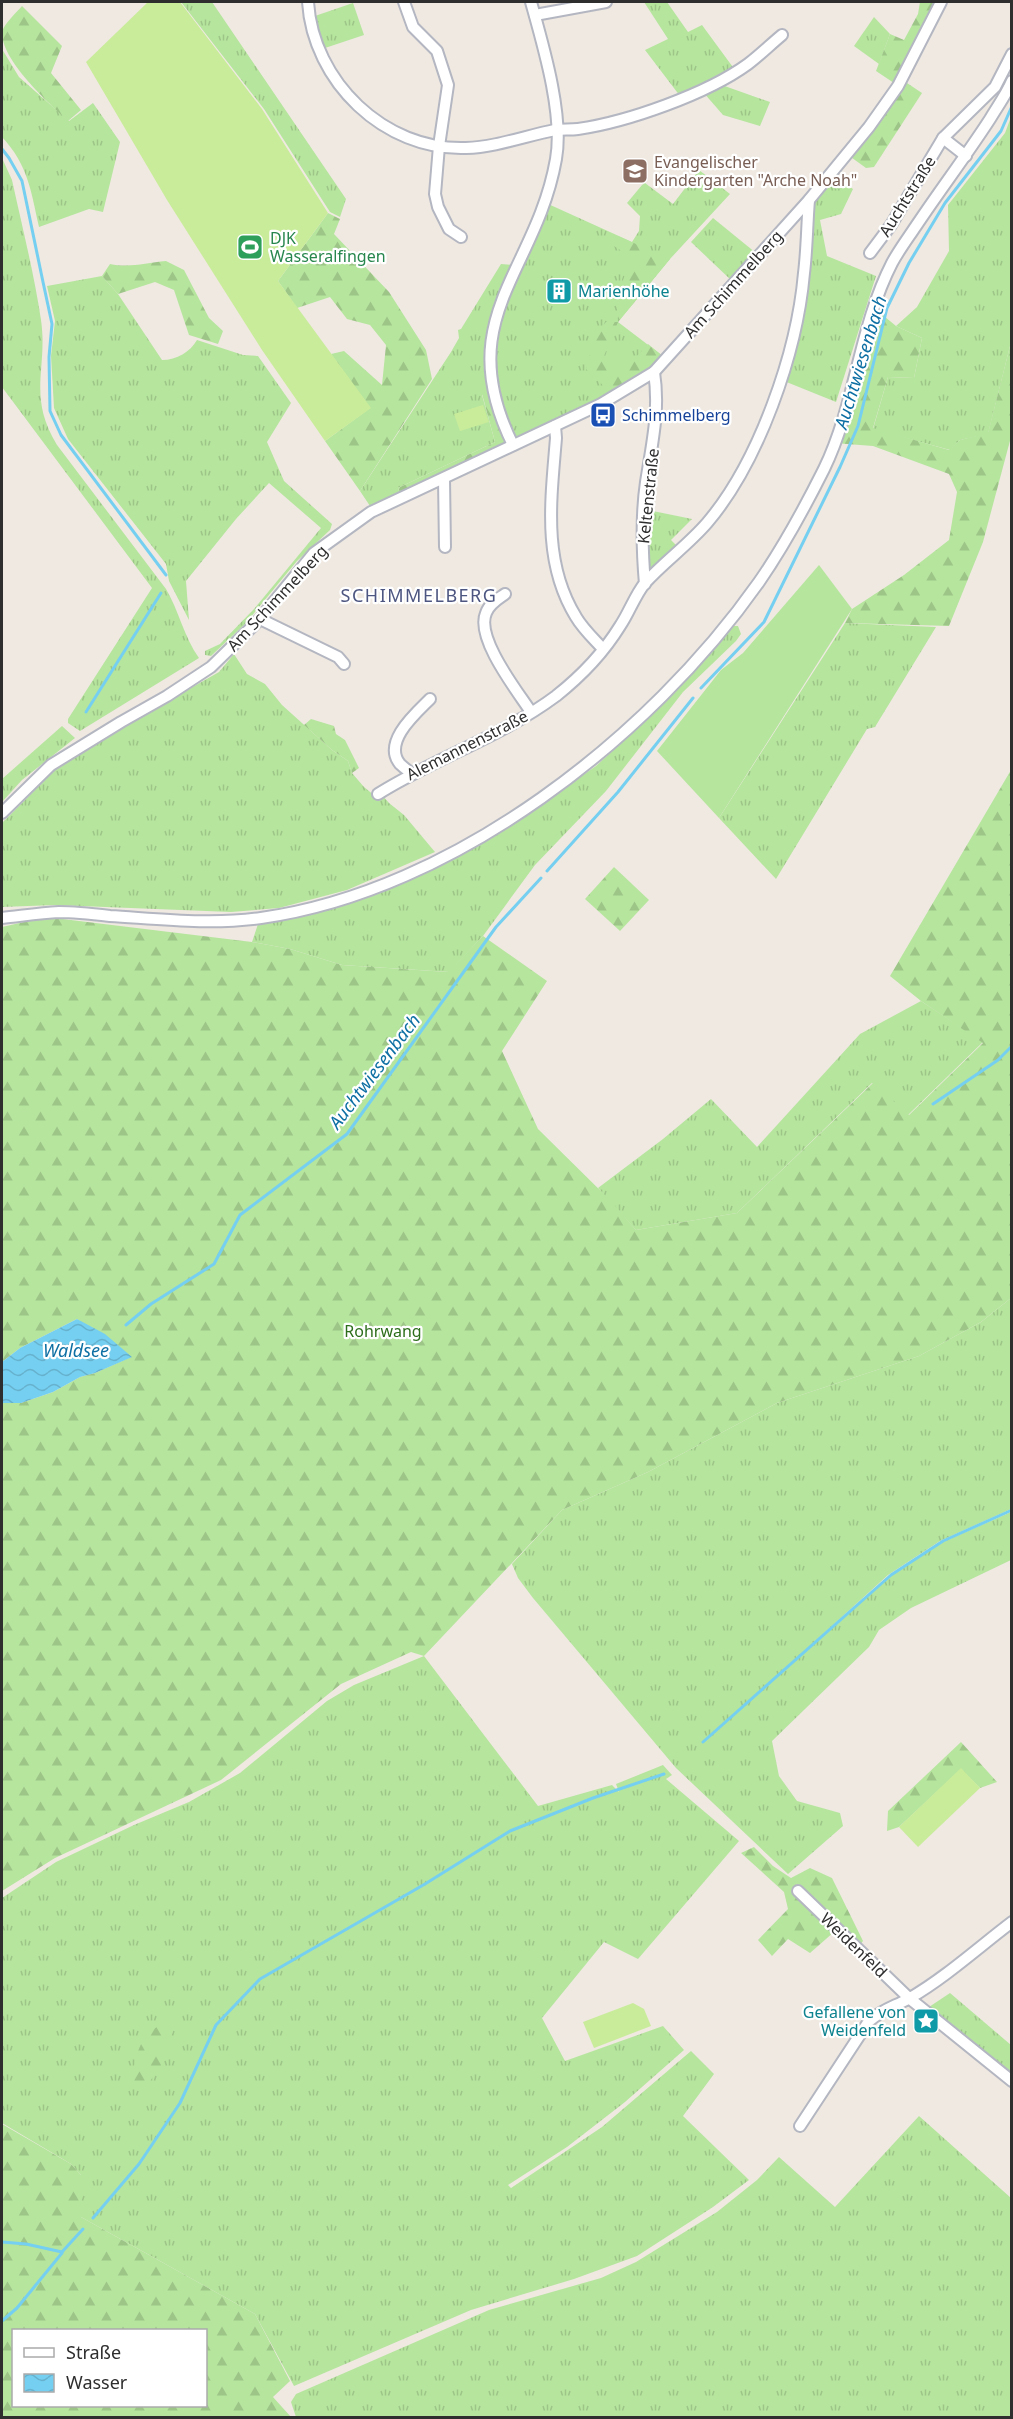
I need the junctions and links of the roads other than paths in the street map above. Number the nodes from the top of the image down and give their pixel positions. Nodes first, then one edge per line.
1 (308, 2) edge
2 (404, 2) edge
3 (531, 2) edge
4 (606, 2) edge
5 (941, 2) edge
6 (535, 15) junction
7 (782, 35) dead end
8 (1011, 54) edge
9 (1011, 81) edge
10 (557, 130) junction
11 (943, 138) junction
12 (439, 146) junction
13 (966, 156) junction
14 (809, 200) junction
15 (461, 237) dead end
16 (870, 253) dead end
17 (654, 372) junction
18 (555, 426) junction
19 (513, 445) junction
20 (444, 479) junction
21 (445, 547) dead end
22 (645, 584) junction
23 (505, 594) dead end
24 (260, 619) junction
25 (603, 649) junction
26 (344, 663) dead end
27 (430, 699) dead end
28 (531, 712) junction
29 (411, 773) junction
30 (378, 794) dead end
31 (2, 813) edge
32 (2, 918) edge
33 (798, 1891) dead end
34 (1011, 1922) edge
35 (909, 1998) junction
36 (1011, 2081) edge
37 (800, 2126) dead end

1 - 12 street
2 - 12 street
3 - 6 street
4 - 6 street
5 - 14 street, Am Schimmelberg
6 - 10 street
7 - 10 street
8 - 11 street, Auchtstraße
9 - 13 street
10 - 12 street
10 - 19 street
11 - 13 street, Auchtstraße
11 - 16 street, Auchtstraße
12 - 15 street
13 - 32 street
14 - 17 street, Am Schimmelberg
14 - 22 street, Alemannenstraße
17 - 18 street, Am Schimmelberg
17 - 22 street, Keltenstraße
18 - 19 street, Am Schimmelberg
18 - 25 street
19 - 20 street, Am Schimmelberg
20 - 21 street
20 - 24 street, Am Schimmelberg
22 - 25 street, Alemannenstraße
23 - 28 street
24 - 26 street
24 - 31 street, Am Schimmelberg
25 - 28 street, Alemannenstraße
27 - 29 street
28 - 29 street, Alemannenstraße
29 - 30 street, Alemannenstraße
33 - 35 street, Weidenfeld
34 - 35 street
35 - 36 street, Weidenfeld
35 - 37 street

